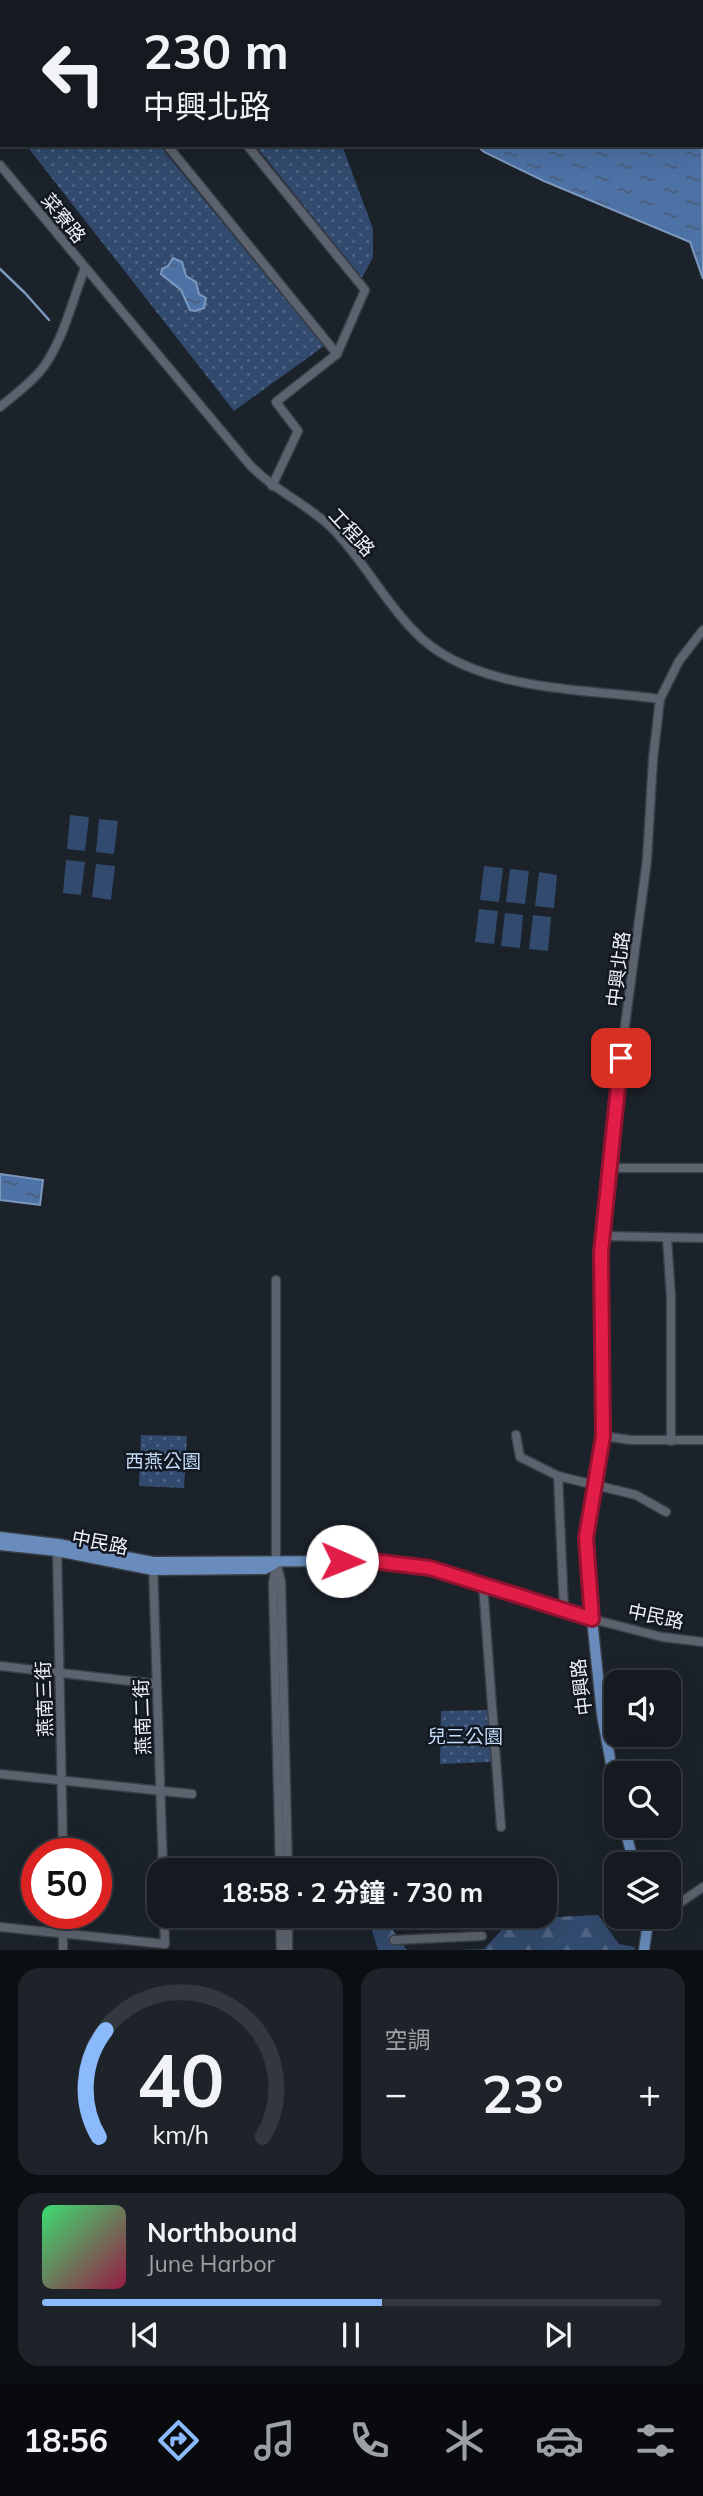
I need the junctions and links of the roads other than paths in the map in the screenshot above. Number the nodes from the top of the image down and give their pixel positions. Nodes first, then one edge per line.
1 (169, 147) edge
2 (249, 147) edge
3 (0, 165) edge
4 (85, 268) junction
5 (337, 354) junction
6 (0, 407) edge
7 (272, 486) junction
8 (703, 630) edge
9 (660, 699) junction
10 (608, 1168) junction
11 (703, 1168) edge
12 (603, 1236) junction
13 (667, 1238) junction
14 (703, 1238) edge
15 (276, 1280) dead end
16 (516, 1435) dead end
17 (603, 1436) junction
18 (703, 1440) edge
19 (671, 1441) junction
20 (558, 1476) junction
21 (594, 1483) junction
22 (666, 1512) dead end
23 (0, 1536) edge
24 (0, 1545) edge
25 (57, 1548) junction
26 (276, 1563) junction
27 (153, 1566) junction
28 (483, 1585) junction
29 (564, 1610) junction
30 (592, 1619) junction
31 (703, 1642) edge
32 (0, 1667) edge
33 (58, 1672) junction
34 (157, 1684) junction
35 (610, 1761) edge
36 (0, 1774) edge
37 (62, 1780) junction
38 (161, 1790) junction
39 (192, 1794) dead end
40 (500, 1827) dead end
41 (62, 1838) edge
42 (163, 1858) edge
43 (280, 1858) edge
44 (288, 1858) edge
45 (703, 1887) edge
46 (681, 1902) edge
47 (0, 1927) edge
48 (164, 1928) edge
49 (280, 1928) edge
50 (288, 1928) edge
51 (63, 1929) edge
52 (645, 1929) edge
53 (63, 1934) junction
54 (482, 1936) dead end
55 (394, 1940) dead end
56 (63, 1950) edge
57 (281, 1950) edge
58 (288, 1950) edge
59 (644, 1950) edge

1 - 5 street
2 - 5 street
3 - 4 street, 菜寮路
4 - 6 street, 菜寮路
4 - 7 street, 工程路
5 - 7 street
7 - 9 street, 工程路
8 - 9 street, 中興北路
9 - 10 street, 中興北路
10 - 11 street
10 - 12 street, 中興北路
12 - 13 street
12 - 17 street, 中興北路
13 - 14 street
13 - 19 street
15 - 26 street
16 - 20 street
17 - 19 street
17 - 21 street, 中興北路
18 - 19 street
20 - 21 street
20 - 29 street
21 - 22 street
21 - 30 street, 中興北路
23 - 25 main road, 中民路
24 - 25 main road, 中民路
25 - 27 main road, 中民路
25 - 33 street, 燕南三街
26 - 27 main road, 中民路
26 - 28 main road, 中民路
26 - 43 street
26 - 44 street
27 - 34 street, 燕南二街
28 - 29 main road, 中民路
28 - 40 street
29 - 30 main road, 中民路
30 - 31 street, 中民路
30 - 35 main road, 中興路
32 - 33 street
33 - 34 street
33 - 37 street, 燕南三街
34 - 38 street, 燕南二街
36 - 37 street
37 - 38 street
37 - 41 street, 燕南三街
38 - 39 street
38 - 42 street, 燕南二街
45 - 46 street
47 - 53 street
48 - 53 street
49 - 57 street
50 - 58 street
51 - 53 street
52 - 59 main road
53 - 56 street
54 - 55 street

